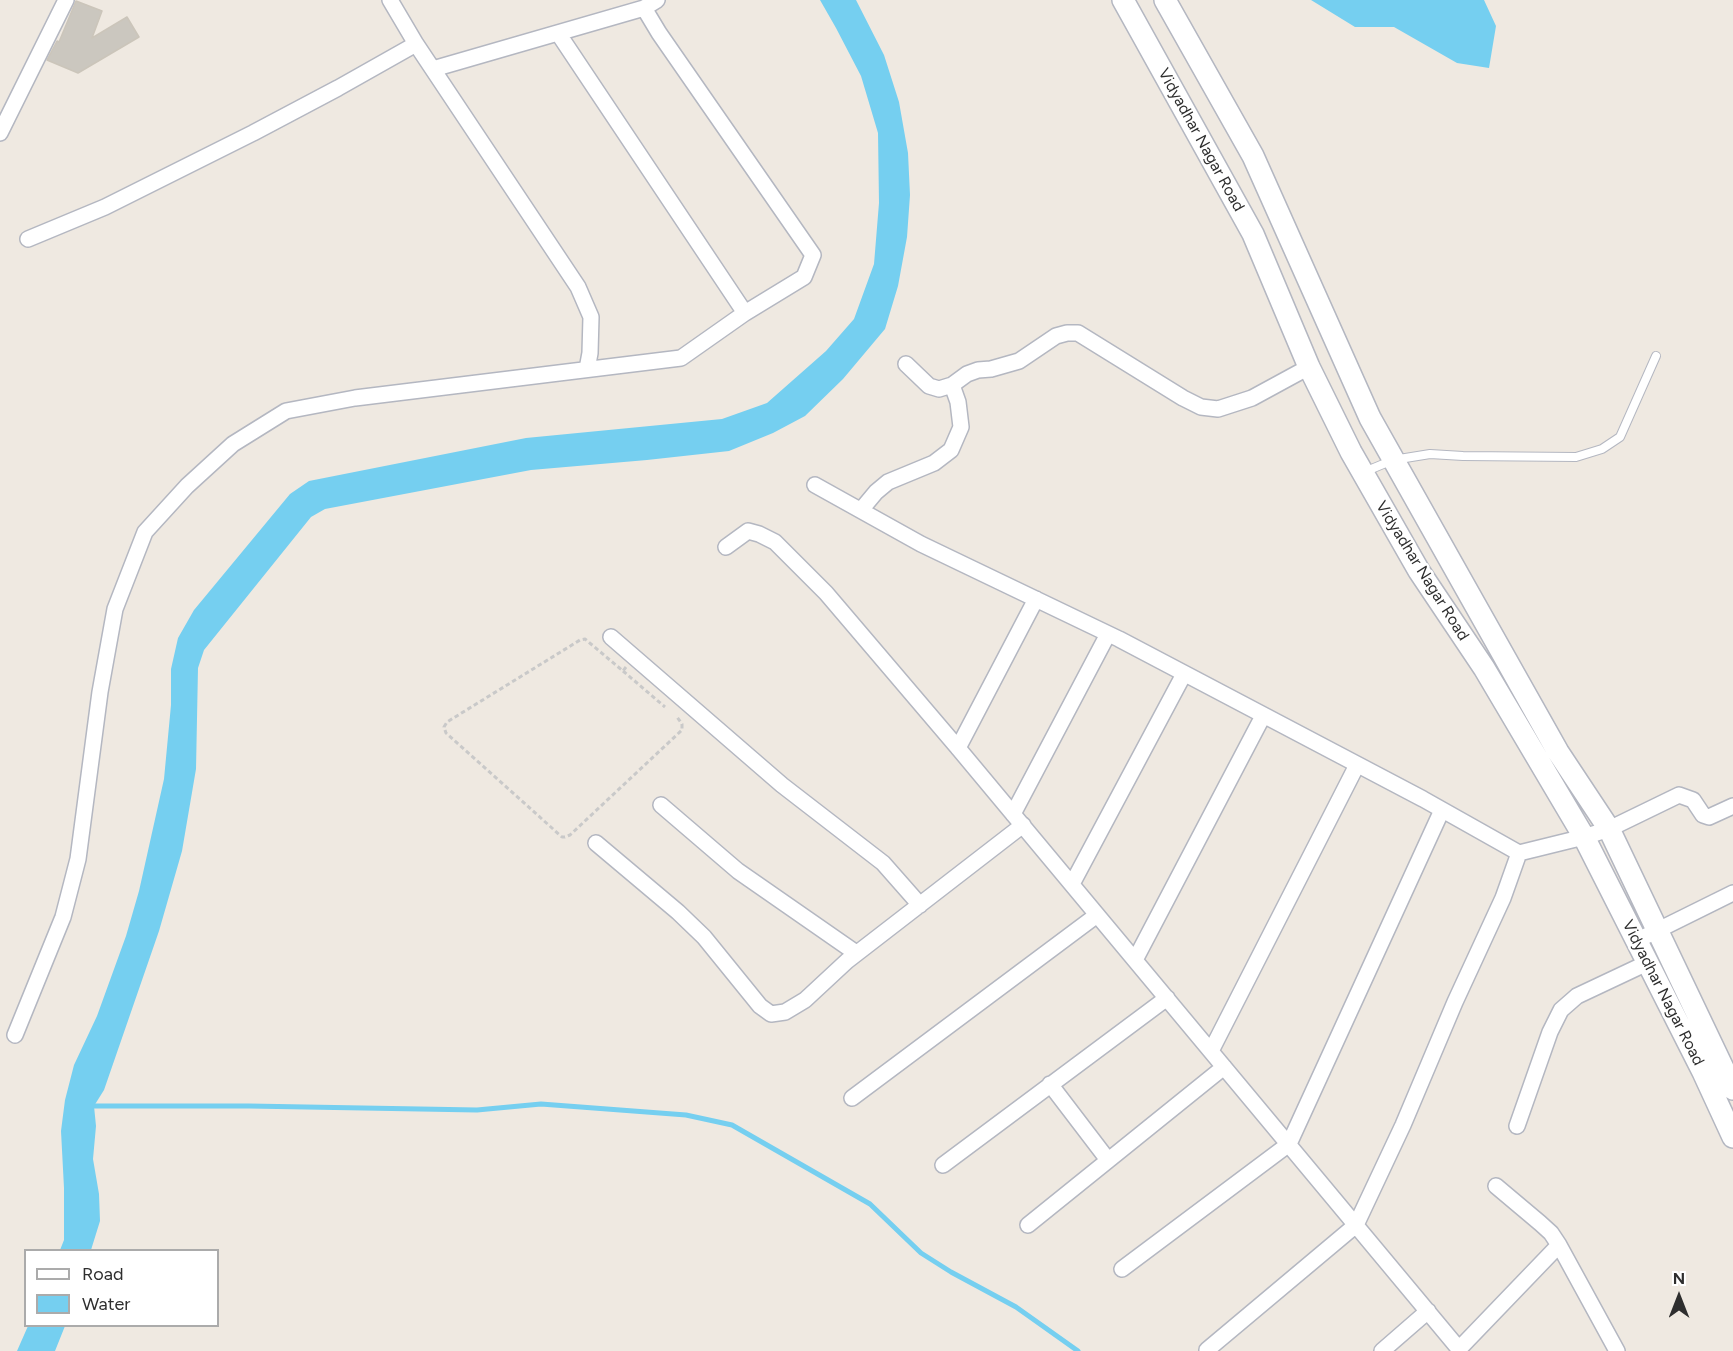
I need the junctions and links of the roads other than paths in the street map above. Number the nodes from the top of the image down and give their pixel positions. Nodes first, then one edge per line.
1 (66, 0) edge
2 (390, 0) edge
3 (657, 0) edge
4 (1123, 0) edge
5 (1165, 0) edge
6 (644, 8) junction
7 (558, 33) junction
8 (416, 44) junction
9 (433, 69) junction
10 (0, 134) edge
11 (28, 239) dead end
12 (745, 313) junction
13 (1656, 356) dead end
14 (906, 363) dead end
15 (1309, 367) junction
16 (587, 369) junction
17 (952, 386) junction
18 (1393, 460) junction
19 (1362, 472) junction
20 (815, 485) dead end
21 (861, 510) junction
22 (726, 547) dead end
23 (1036, 599) junction
24 (1108, 634) junction
25 (610, 637) dead end
26 (1184, 674) junction
27 (1263, 716) junction
28 (958, 748) junction
29 (1357, 765) junction
30 (661, 806) dead end
31 (1733, 806) edge
32 (1442, 810) junction
33 (1018, 819) junction
34 (1609, 829) junction
35 (1584, 837) junction
36 (596, 843) dead end
37 (1519, 854) junction
38 (1072, 884) junction
39 (1733, 893) edge
40 (920, 905) junction
41 (1097, 915) junction
42 (1657, 931) junction
43 (1636, 941) junction
44 (856, 954) junction
45 (1135, 960) junction
46 (1647, 963) junction
47 (1167, 998) junction
48 (15, 1035) dead end
49 (1211, 1051) junction
50 (1224, 1067) junction
51 (1050, 1084) junction
52 (1733, 1089) edge
53 (852, 1098) dead end
54 (1516, 1126) dead end
55 (1733, 1137) edge
56 (1289, 1144) junction
57 (1108, 1160) junction
58 (943, 1165) dead end
59 (1496, 1186) dead end
60 (1028, 1225) dead end
61 (1356, 1225) junction
62 (1559, 1245) junction
63 (1122, 1269) dead end
64 (1428, 1311) junction
65 (1207, 1350) edge
66 (1460, 1350) edge
67 (1382, 1351) edge
68 (1617, 1351) edge

1 - 10 street
2 - 8 street
3 - 6 street
4 - 15 main road, Vidyadhar Nagar Road
5 - 18 main road, Vidyadhar Nagar Road
6 - 7 street
6 - 12 street
7 - 9 street
7 - 12 street
8 - 9 street
8 - 11 street
9 - 16 street
12 - 16 street
13 - 18 lane
14 - 17 street
15 - 17 street
15 - 19 main road, Vidyadhar Nagar Road
16 - 48 street
17 - 21 street
18 - 19 lane
18 - 34 main road, Vidyadhar Nagar Road
19 - 35 main road, Vidyadhar Nagar Road
20 - 21 street
21 - 23 street
22 - 28 street
23 - 24 street
23 - 28 street
24 - 26 street
24 - 33 street
25 - 40 street
26 - 27 street
26 - 38 street
27 - 29 street
27 - 45 street
28 - 33 street
29 - 32 street
29 - 49 street
30 - 44 street
31 - 34 street
32 - 37 street
32 - 56 street
33 - 38 street
33 - 40 street
34 - 35 street
34 - 42 main road, Vidyadhar Nagar Road
35 - 37 street
35 - 43 main road, Vidyadhar Nagar Road
36 - 44 street
37 - 61 street
38 - 41 street
39 - 42 street
40 - 44 street
41 - 45 street
41 - 53 street
42 - 43 street
42 - 52 main road, Vidyadhar Nagar Road
43 - 46 main road, Vidyadhar Nagar Road
45 - 47 street
46 - 54 street
46 - 55 main road, Vidyadhar Nagar Road
47 - 49 street
47 - 51 street
49 - 50 street
50 - 56 street
50 - 57 street
51 - 57 street
51 - 58 street
56 - 61 street
56 - 63 street
57 - 60 street
59 - 62 street
61 - 64 street
61 - 65 street
62 - 66 street
62 - 68 street
64 - 66 street
64 - 67 street

